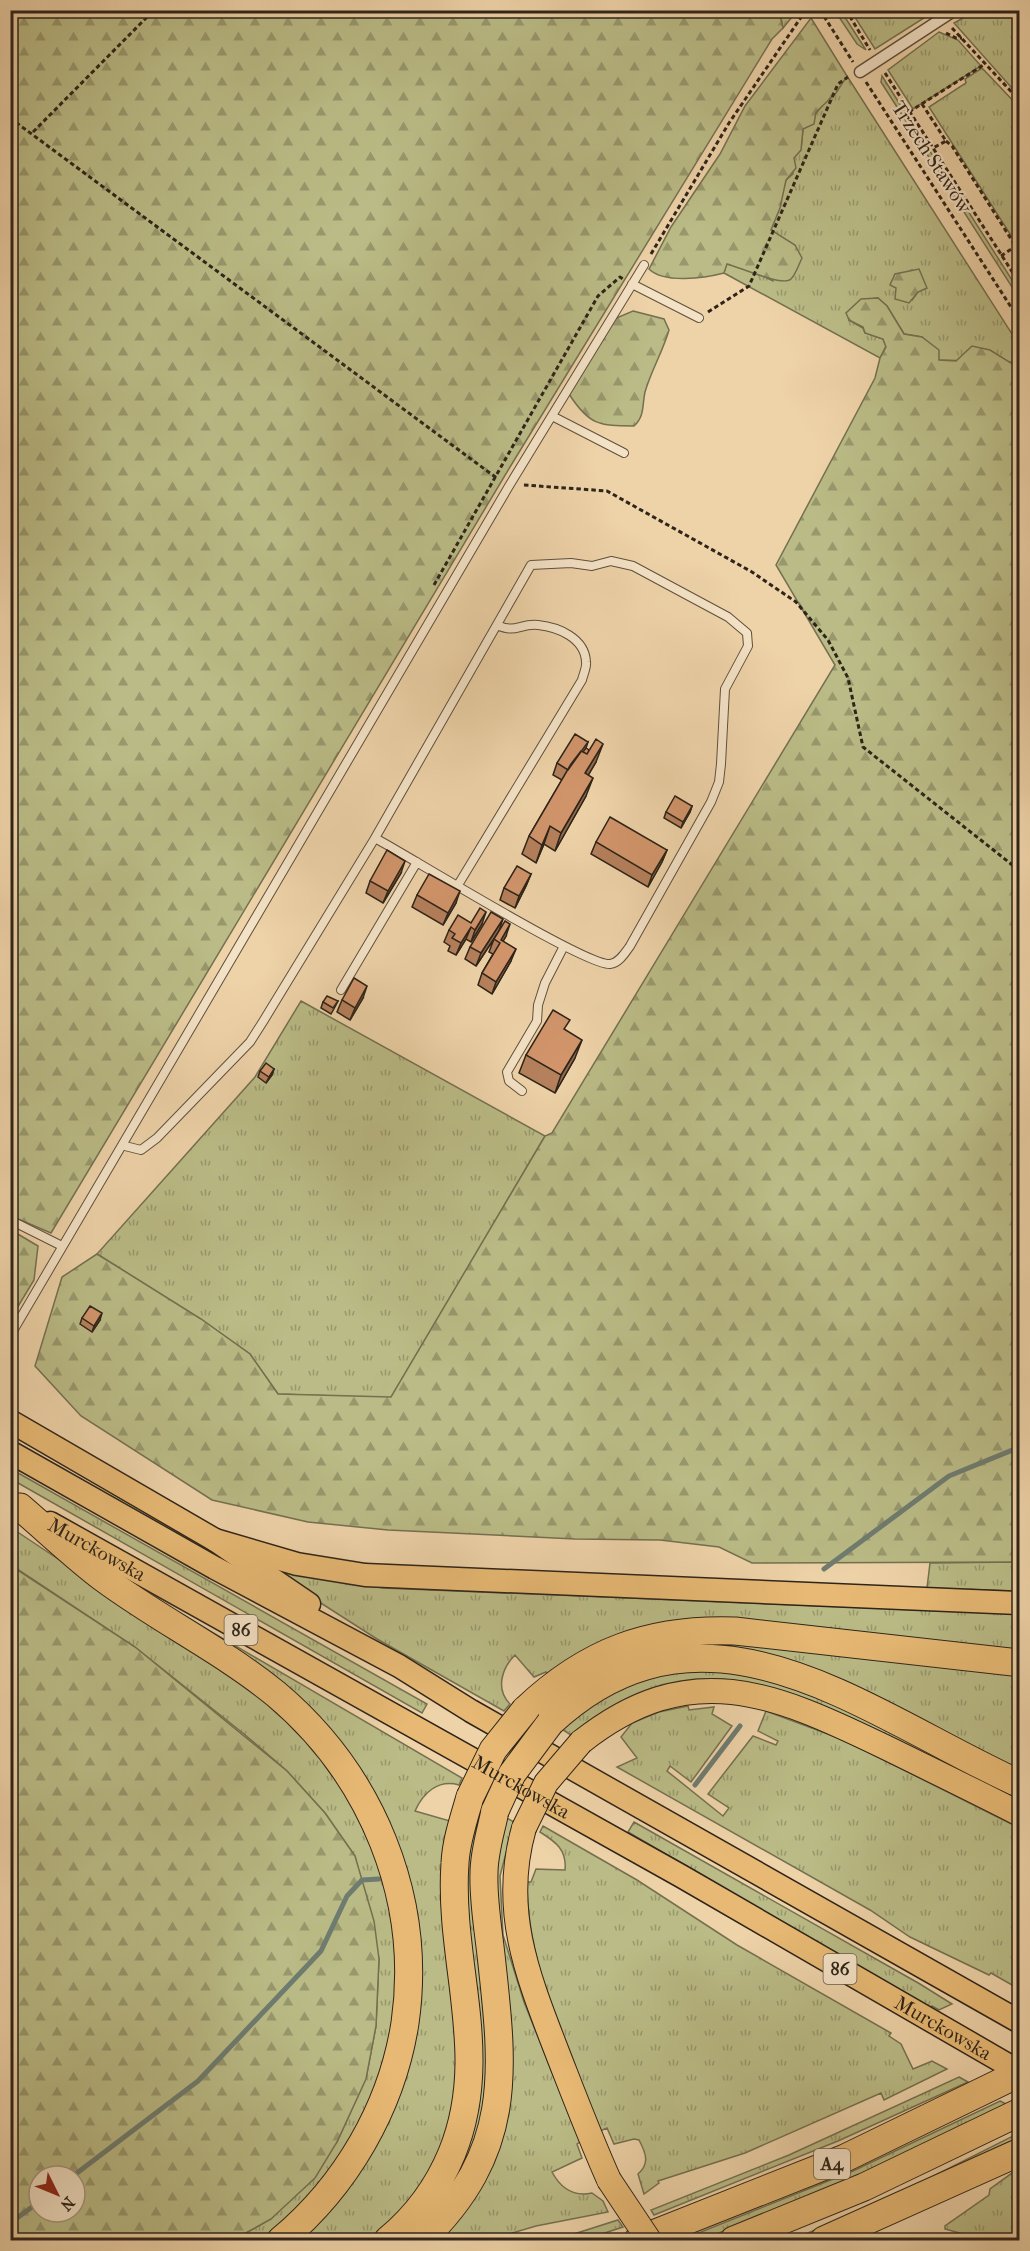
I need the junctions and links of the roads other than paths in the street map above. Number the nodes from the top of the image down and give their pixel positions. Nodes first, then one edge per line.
1 (955, 10) edge
2 (860, 72) road end
3 (644, 265) road end
4 (632, 284) junction
5 (699, 318) road end
6 (552, 416) junction
7 (624, 453) dead end
8 (497, 625) junction
9 (375, 838) junction
10 (417, 862) junction
11 (458, 885) junction
12 (564, 946) junction
13 (341, 990) dead end
14 (522, 1091) dead end
15 (124, 1146) junction
16 (10, 1220) edge
17 (62, 1246) junction
18 (10, 1336) edge
19 (10, 1421) edge
20 (10, 1452) edge
21 (15, 1504) edge
22 (215, 1540) junction
23 (1020, 1603) edge
24 (1020, 1663) edge
25 (399, 1666) junction
26 (1020, 1784) edge
27 (1020, 1814) edge
28 (1020, 2022) edge
29 (1018, 2072) edge
30 (1020, 2112) edge
31 (1020, 2152) edge
32 (281, 2241) edge
33 (388, 2241) edge
34 (423, 2241) edge
35 (638, 2241) edge
36 (649, 2241) edge
37 (734, 2241) edge
38 (824, 2241) edge

1 - 2 street
3 - 4 lane
4 - 5 lane
4 - 6 lane
6 - 7 lane
6 - 15 lane
8 - 9 lane
8 - 11 lane
8 - 12 lane
9 - 10 lane
9 - 15 lane
10 - 11 lane
10 - 13 lane
11 - 12 lane
12 - 14 lane
15 - 17 lane
16 - 17 lane
17 - 18 lane
19 - 22 main road
20 - 25 main road, Murckowska / 86
21 - 29 main road, Murckowska / 86
21 - 32 highway
22 - 23 main road
22 - 25 main road
24 - 33 highway, bridge
25 - 28 main road, Murckowska / 86
26 - 34 highway, bridge
27 - 36 highway, bridge
29 - 35 highway, A4
30 - 37 highway, A4
31 - 38 highway

